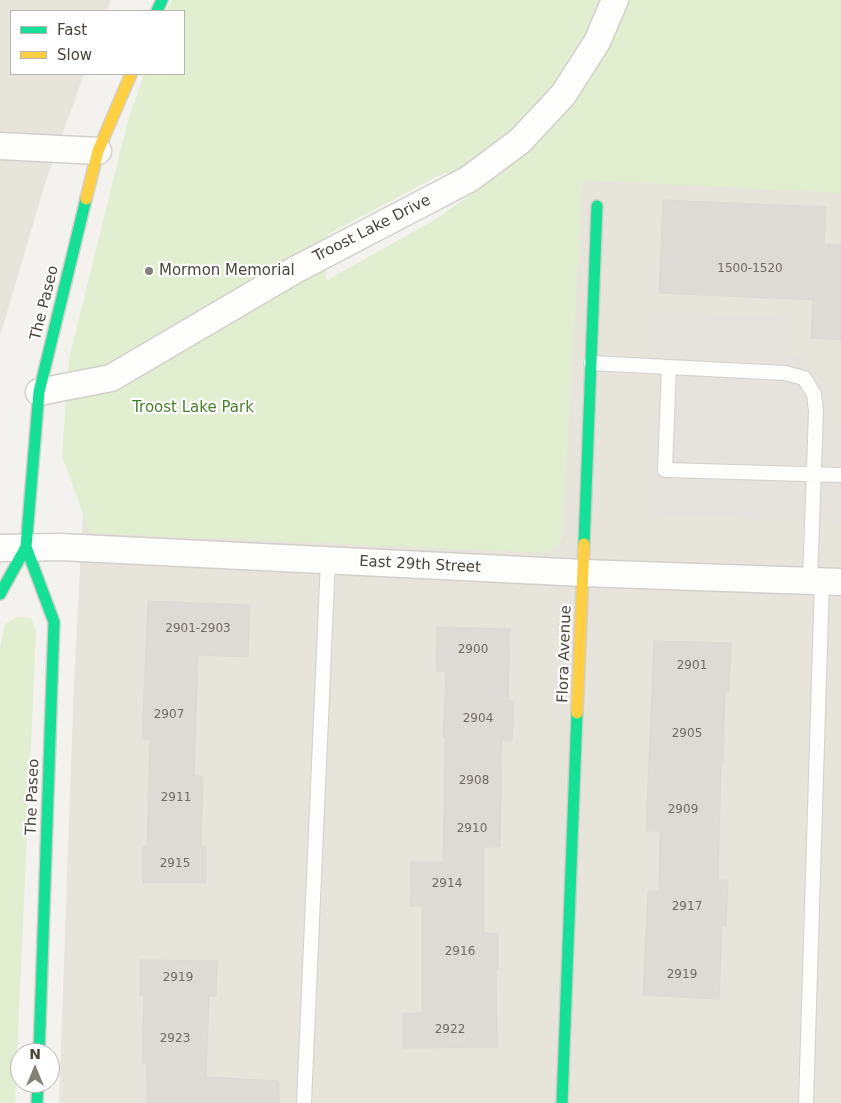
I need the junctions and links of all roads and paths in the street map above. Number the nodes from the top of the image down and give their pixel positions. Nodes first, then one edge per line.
1 (615, 0) edge
2 (130, 75) edge
3 (0, 146) edge
4 (98, 150) junction
5 (597, 206) dead end
6 (591, 363) junction
7 (669, 367) junction
8 (39, 392) junction
9 (814, 474) junction
10 (841, 475) edge
11 (26, 547) junction
12 (0, 548) edge
13 (328, 560) junction
14 (583, 573) junction
15 (824, 582) edge
16 (0, 594) edge
17 (39, 1043) edge
18 (304, 1103) edge
19 (562, 1103) edge
20 (806, 1103) edge

1 - 8 street, Troost Lake Drive
2 - 4 main road, The Paseo
3 - 4 street
4 - 8 main road, The Paseo
5 - 6 main road, Flora Avenue
6 - 7 lane
6 - 14 main road, Flora Avenue
7 - 9 lane
7 - 9 lane
8 - 11 main road, The Paseo
9 - 10 lane
9 - 15 lane
11 - 12 street, East 29th Street
11 - 13 street, East 29th Street
11 - 16 main road, The Paseo
11 - 17 main road, The Paseo
13 - 14 street, East 29th Street
13 - 18 lane
14 - 15 street, East 29th Street
14 - 19 main road, Flora Avenue
15 - 20 lane

